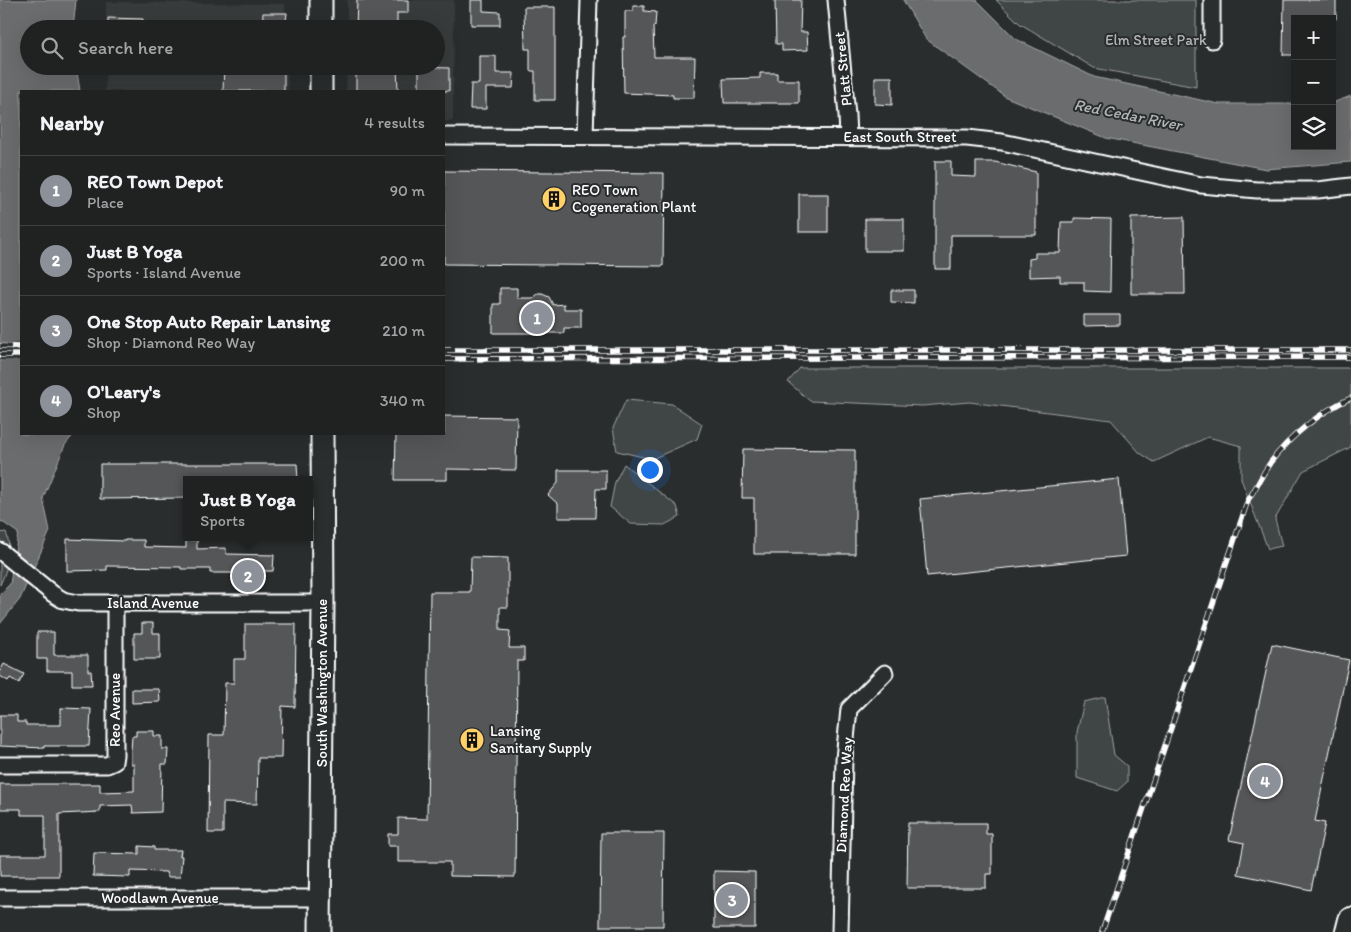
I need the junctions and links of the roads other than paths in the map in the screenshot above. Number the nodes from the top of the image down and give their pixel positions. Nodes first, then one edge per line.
1 (321, 0) edge
2 (588, 0) edge
3 (836, 0) edge
4 (1212, 0) edge
5 (321, 20) edge
6 (1212, 40) dead end
7 (321, 75) edge
8 (321, 90) edge
9 (445, 136) edge
10 (585, 136) junction
11 (848, 137) junction
12 (1351, 186) edge
13 (322, 435) edge
14 (0, 551) edge
15 (115, 603) junction
16 (323, 604) junction
17 (885, 673) dead end
18 (0, 765) edge
19 (0, 898) edge
20 (320, 898) junction
21 (1351, 920) edge
22 (320, 932) edge
23 (840, 932) edge
24 (1348, 932) edge

1 - 5 street
2 - 10 street
3 - 11 street, Platt Street
4 - 6 street
7 - 8 street
9 - 10 street, East South Street
10 - 11 street, East South Street
11 - 12 street, East South Street
13 - 16 street, South Washington Avenue
14 - 15 street, Island Avenue
15 - 16 street, Island Avenue
15 - 18 street, Reo Avenue
16 - 20 street, South Washington Avenue
17 - 23 street, Diamond Reo Way
19 - 20 street, Woodlawn Avenue
20 - 22 street, South Washington Avenue
21 - 24 main road

